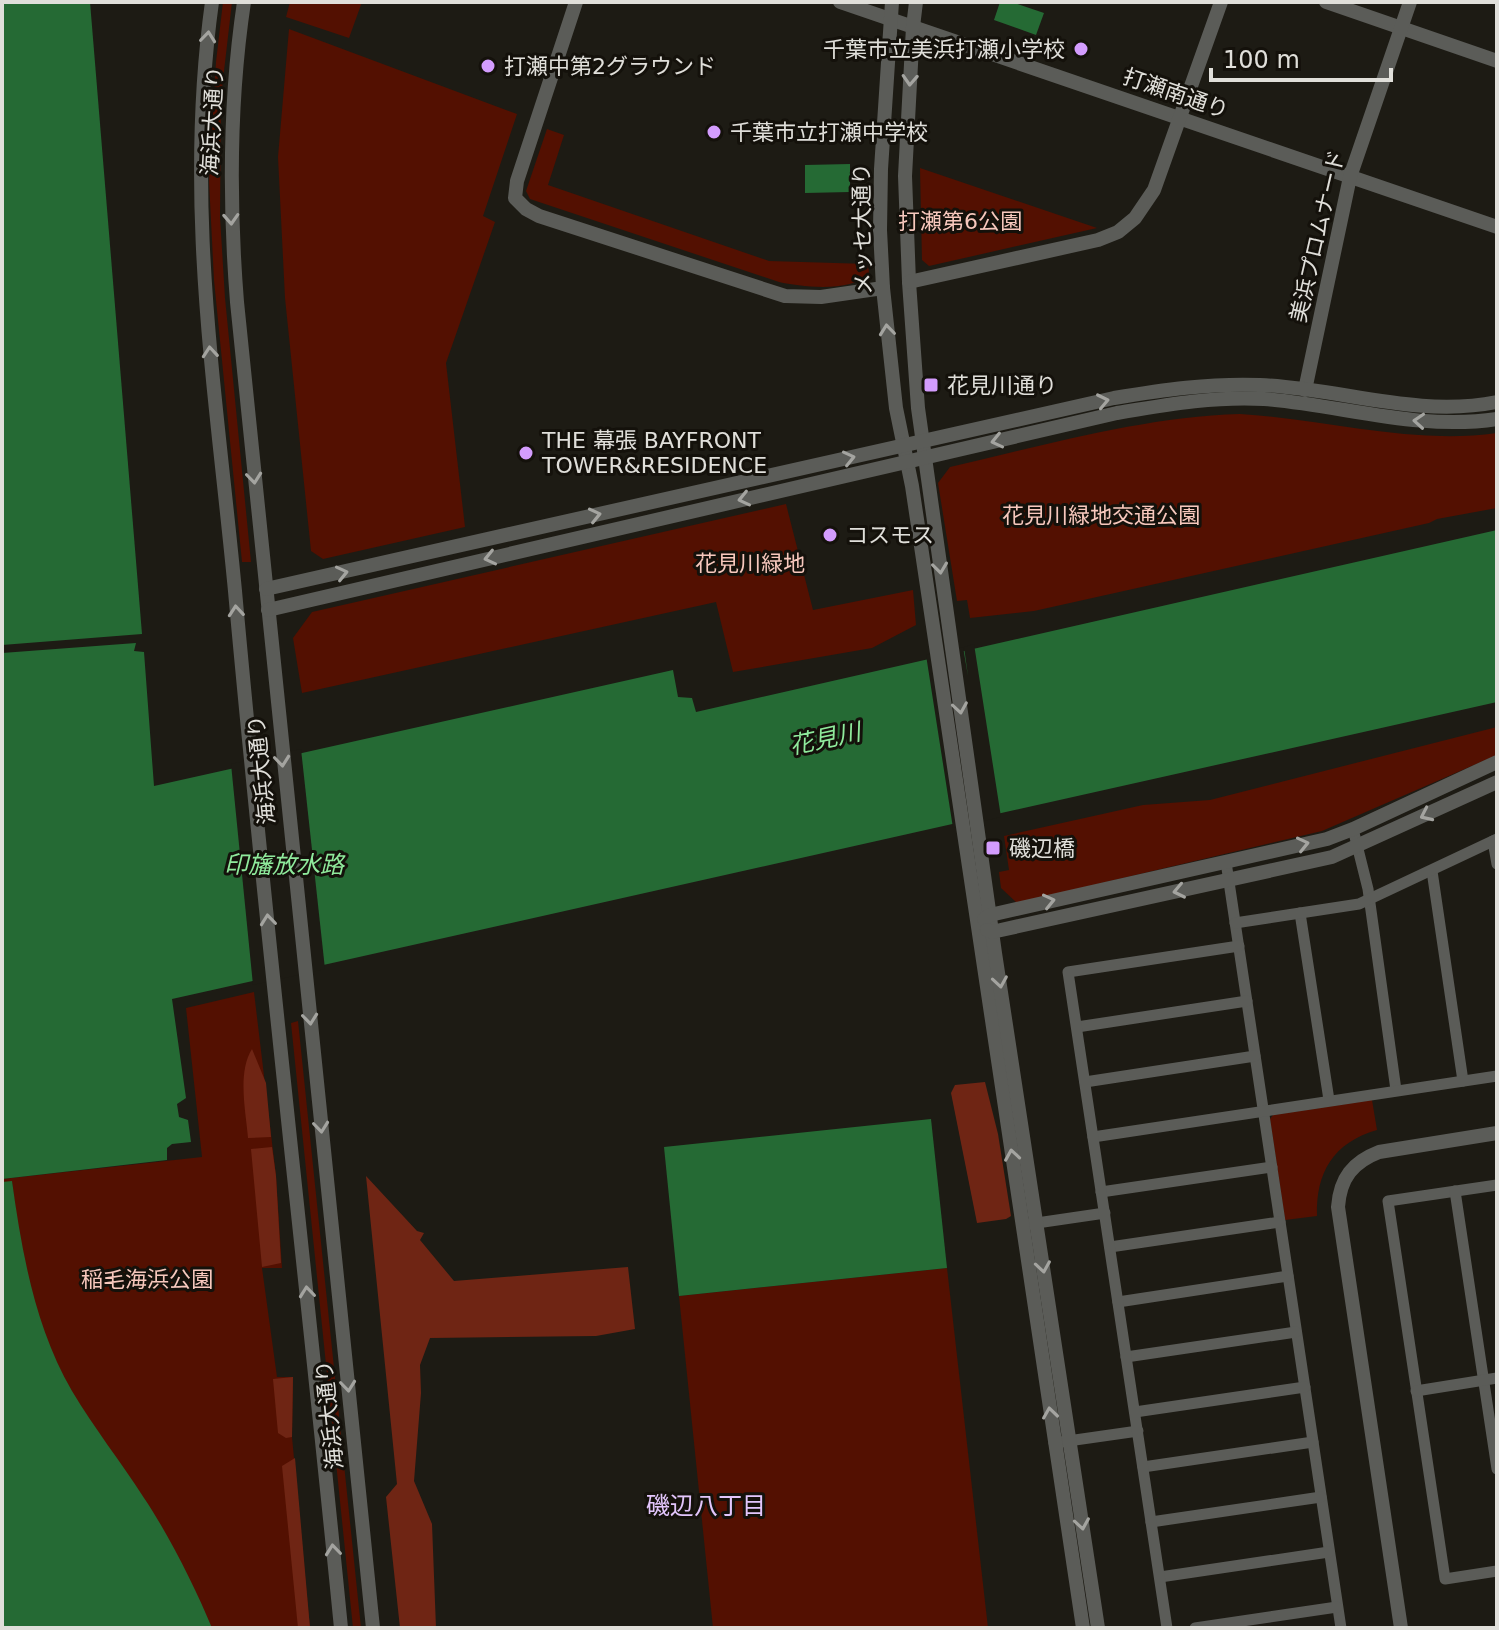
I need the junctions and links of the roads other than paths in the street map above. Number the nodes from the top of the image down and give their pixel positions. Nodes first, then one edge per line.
1 (212, 2) edge
2 (244, 2) edge
3 (576, 2) edge
4 (840, 2) edge
5 (892, 2) edge
6 (916, 2) edge
7 (1221, 2) edge
8 (1326, 2) edge
9 (1410, 2) edge
10 (890, 19) junction
11 (913, 27) junction
12 (1402, 28) junction
13 (1497, 61) edge
14 (1180, 118) junction
15 (1350, 177) junction
16 (1497, 227) edge
17 (909, 282) junction
18 (883, 288) junction
19 (1305, 390) junction
20 (1497, 402) edge
21 (1497, 419) edge
22 (923, 441) junction
23 (904, 445) junction
24 (925, 457) junction
25 (907, 461) junction
26 (266, 589) junction
27 (268, 610) junction
28 (1497, 762) edge
29 (1497, 782) edge
30 (1353, 829) junction
31 (1495, 840) edge
32 (1359, 847) junction
33 (1226, 862) junction
34 (1497, 864) edge
35 (1432, 871) junction
36 (1229, 880) junction
37 (1369, 900) junction
38 (1300, 913) junction
39 (990, 915) junction
40 (1235, 923) junction
41 (977, 926) junction
42 (992, 932) junction
43 (1239, 946) junction
44 (1247, 1001) junction
45 (1077, 1027) junction
46 (1255, 1056) junction
47 (1497, 1076) edge
48 (1463, 1081) junction
49 (1085, 1082) junction
50 (1396, 1090) junction
51 (1329, 1100) junction
52 (1263, 1111) junction
53 (1497, 1133) edge
54 (1093, 1137) junction
55 (1272, 1167) junction
56 (1497, 1185) edge
57 (1455, 1191) junction
58 (1101, 1192) junction
59 (1105, 1213) junction
60 (1280, 1222) junction
61 (1030, 1224) junction
62 (1110, 1247) junction
63 (1288, 1276) junction
64 (1118, 1302) junction
65 (1296, 1332) junction
66 (1126, 1357) junction
67 (1497, 1378) edge
68 (1484, 1380) junction
69 (1305, 1387) junction
70 (1416, 1391) junction
71 (1135, 1412) junction
72 (1138, 1431) junction
73 (1062, 1442) junction
74 (1313, 1442) junction
75 (1143, 1467) junction
76 (1497, 1469) edge
77 (1321, 1497) junction
78 (1151, 1522) junction
79 (1329, 1552) junction
80 (1497, 1571) edge
81 (1160, 1577) junction
82 (1337, 1607) junction
83 (341, 1628) edge
84 (373, 1628) edge
85 (1083, 1628) edge
86 (1098, 1628) edge
87 (1167, 1628) edge
88 (1195, 1628) edge
89 (1341, 1628) edge
90 (1401, 1628) edge

83 -> 1 street, 海浜大通り
2 -> 26 street, 海浜大通り
3 - 18 street
4 - 10 street, 打瀬南通り
5 - 10 street, メッセ大通り
6 - 11 street, メッセ大通り
7 - 14 street
8 - 12 street
9 - 12 street, 美浜プロムナード
10 - 11 street, 打瀬南通り
10 - 18 street, メッセ大通り
11 - 14 street, 打瀬南通り
11 -> 17 street, メッセ大通り
12 - 13 street
12 - 15 street, 美浜プロムナード
14 - 15 street, 打瀬南通り
14 - 17 street
15 - 16 street, 打瀬南通り
15 - 19 street, 美浜プロムナード
17 - 22 street, メッセ大通り
23 -> 18 street, メッセ大通り
19 - 20 street
22 -> 19 street
21 -> 24 street
22 - 23 street
22 - 24 street, メッセ大通り
23 - 25 street, メッセ大通り
26 -> 23 street
24 - 25 street
24 -> 39 street, メッセ大通り
25 -> 27 street
25 - 41 street, メッセ大通り
26 - 27 street, 海浜大通り
27 -> 84 street, 海浜大通り
28 - 30 street
29 -> 32 street
30 - 32 street
33 -> 30 street
31 - 34 street
31 - 35 street
32 - 36 street
32 - 37 street
33 - 36 street
39 -> 33 street
35 - 37 street
35 - 48 street
36 - 40 street
36 -> 42 street
37 - 38 street
37 - 50 street
38 - 40 street
38 - 51 street
39 - 41 street
39 - 42 street, メッセ大通り
40 - 43 street
41 - 42 street
61 -> 41 street, メッセ大通り
42 -> 61 street, メッセ大通り
43 - 44 street
43 - 45 street
44 - 45 street
44 - 46 street
45 - 49 street
46 - 49 street
46 - 52 street
47 - 48 street
48 - 50 street
49 - 54 street
50 - 51 street
51 - 52 street
52 - 54 street
52 - 55 street
53 - 90 street
54 - 58 street
55 - 58 street
55 - 60 street
56 - 57 street
57 - 68 street
57 - 70 street
58 - 59 street
59 - 61 street
59 - 62 street
60 - 62 street
60 - 63 street
61 - 73 street
62 - 64 street
63 - 64 street
63 - 65 street
64 - 66 street
65 - 66 street
65 - 69 street
66 - 71 street
67 - 68 street
68 - 70 street
68 - 76 street
69 - 71 street
69 - 74 street
70 - 80 street
71 - 72 street
72 - 73 street
72 - 75 street
73 - 85 street
73 -> 86 street
74 - 75 street
74 - 77 street
75 - 78 street
77 - 78 street
77 - 79 street
78 - 81 street
79 - 81 street
79 - 82 street
81 - 87 street
82 - 88 street
82 - 89 street

